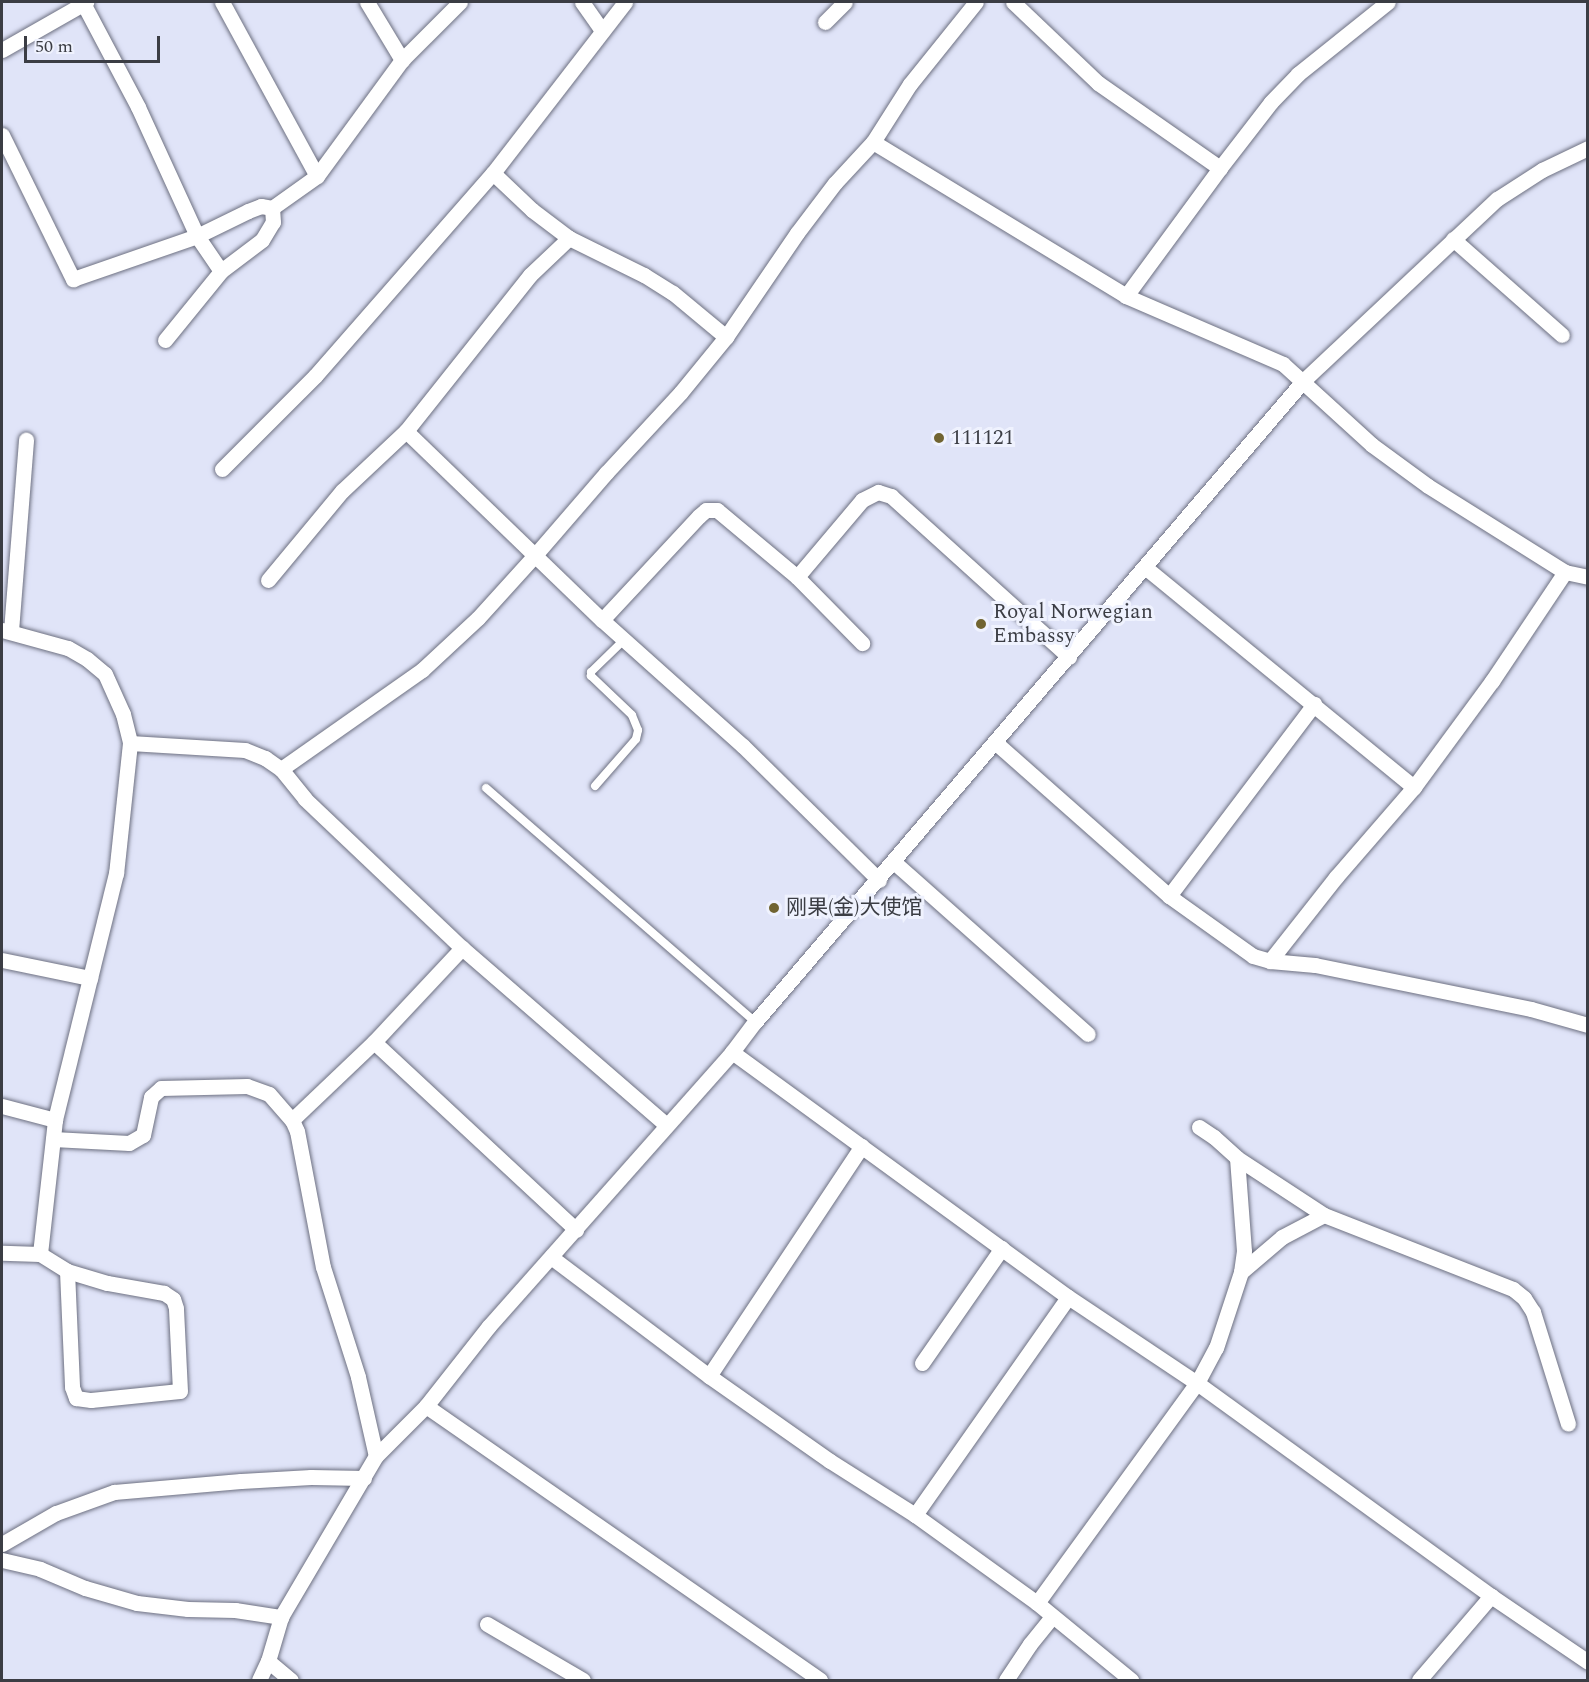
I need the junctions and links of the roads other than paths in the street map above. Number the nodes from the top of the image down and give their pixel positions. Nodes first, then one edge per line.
1 (84, 2) edge
2 (222, 2) edge
3 (367, 2) edge
4 (460, 2) edge
5 (582, 2) edge
6 (626, 2) edge
7 (845, 2) edge
8 (975, 2) edge
9 (1013, 2) edge
10 (1388, 2) edge
11 (825, 22) dead end
12 (602, 31) junction
13 (3, 45) edge
14 (402, 60) junction
15 (2, 135) edge
16 (873, 142) junction
17 (1587, 148) edge
18 (1220, 168) junction
19 (494, 173) junction
20 (317, 176) junction
21 (272, 208) junction
22 (197, 236) junction
23 (569, 238) junction
24 (1453, 239) junction
25 (221, 271) junction
26 (1126, 296) junction
27 (1562, 335) dead end
28 (726, 337) junction
29 (165, 340) dead end
30 (1303, 381) junction
31 (406, 431) junction
32 (26, 440) dead end
33 (222, 469) dead end
34 (536, 554) junction
35 (1146, 568) junction
36 (1565, 572) junction
37 (797, 577) junction
38 (1587, 577) edge
39 (268, 580) dead end
40 (602, 620) junction
41 (6, 631) edge
42 (624, 640) junction
43 (862, 643) dead end
44 (1069, 657) junction
45 (1314, 704) junction
46 (995, 742) junction
47 (130, 743) junction
48 (281, 769) junction
49 (596, 786) dead end
50 (1414, 787) junction
51 (486, 788) dead end
52 (894, 862) junction
53 (879, 880) junction
54 (1169, 897) junction
55 (462, 948) junction
56 (2, 960) edge
57 (1270, 961) junction
58 (90, 978) junction
59 (755, 1022) junction
60 (1587, 1025) edge
61 (1089, 1034) dead end
62 (374, 1042) junction
63 (732, 1052) junction
64 (2, 1106) edge
65 (55, 1120) junction
66 (292, 1120) junction
67 (666, 1125) junction
68 (1199, 1127) dead end
69 (53, 1139) junction
70 (862, 1146) junction
71 (1237, 1158) junction
72 (1324, 1215) junction
73 (576, 1230) junction
74 (1002, 1248) junction
75 (2, 1253) edge
76 (40, 1254) junction
77 (551, 1257) junction
78 (67, 1270) junction
79 (1241, 1272) junction
80 (1068, 1297) junction
81 (922, 1363) dead end
82 (709, 1376) junction
83 (1197, 1383) junction
84 (426, 1406) junction
85 (1568, 1424) dead end
86 (376, 1456) junction
87 (364, 1478) junction
88 (915, 1515) junction
89 (2, 1544) edge
90 (2, 1560) edge
91 (1491, 1596) junction
92 (1038, 1603) junction
93 (281, 1617) junction
94 (1052, 1617) junction
95 (488, 1624) dead end
96 (268, 1661) junction
97 (1587, 1662) edge
98 (259, 1680) edge
99 (291, 1680) edge
100 (583, 1680) edge
101 (820, 1680) edge
102 (1006, 1680) edge
103 (1131, 1680) edge
104 (1419, 1680) edge

1 - 13 street
1 - 22 street
2 - 20 street
3 - 14 street
4 - 14 street
5 - 12 street
6 - 12 street
7 - 11 street
8 - 16 street
9 - 18 street
10 - 18 street
12 - 19 street
14 - 20 street
15 - 22 street
16 - 26 street
16 - 28 street
17 - 24 street
18 - 26 street
19 - 23 street
19 - 33 street
20 - 21 street
21 - 22 street
21 - 25 street
22 - 25 street
23 - 28 street
23 - 31 street
24 - 27 street
24 - 30 street
25 - 29 street
26 - 30 street
28 - 34 street
30 - 35 street
30 - 36 street
31 - 34 street
31 - 39 street
32 - 41 street
34 - 40 street
34 - 48 street
35 - 44 street
35 - 45 street
36 - 38 street
36 - 50 street
37 - 40 street
37 - 43 street
37 - 44 street
40 - 42 street
41 - 47 street
42 - 49 lane
42 - 53 street
44 - 46 street
45 - 50 street
45 - 54 street
46 - 52 street
46 - 54 street
47 - 48 street
47 - 58 street
48 - 55 street
50 - 57 street
51 - 59 lane
52 - 53 street
52 - 61 street
53 - 59 street
54 - 57 street
55 - 62 street
55 - 67 street
56 - 58 street
57 - 60 street
58 - 65 street
59 - 63 street
62 - 66 street
62 - 73 street
63 - 67 street
63 - 70 street
64 - 65 street
65 - 69 street
66 - 69 street
66 - 86 street
67 - 73 street
68 - 71 street
69 - 76 street
70 - 74 street
70 - 82 street
71 - 72 street
71 - 79 street
72 - 79 street
72 - 85 street
73 - 77 street
74 - 80 street
74 - 81 street
75 - 76 street
76 - 78 street
77 - 82 street
77 - 84 street
78 - 78 street
79 - 83 street
80 - 83 street
80 - 88 street
82 - 88 street
83 - 91 street
83 - 92 street
84 - 86 street
84 - 101 street
86 - 87 street
87 - 89 street
87 - 93 street
88 - 92 street
90 - 93 street
91 - 97 street
91 - 104 street
92 - 94 street
93 - 96 street
94 - 102 street
94 - 103 street
95 - 100 street
96 - 98 street
96 - 99 street

